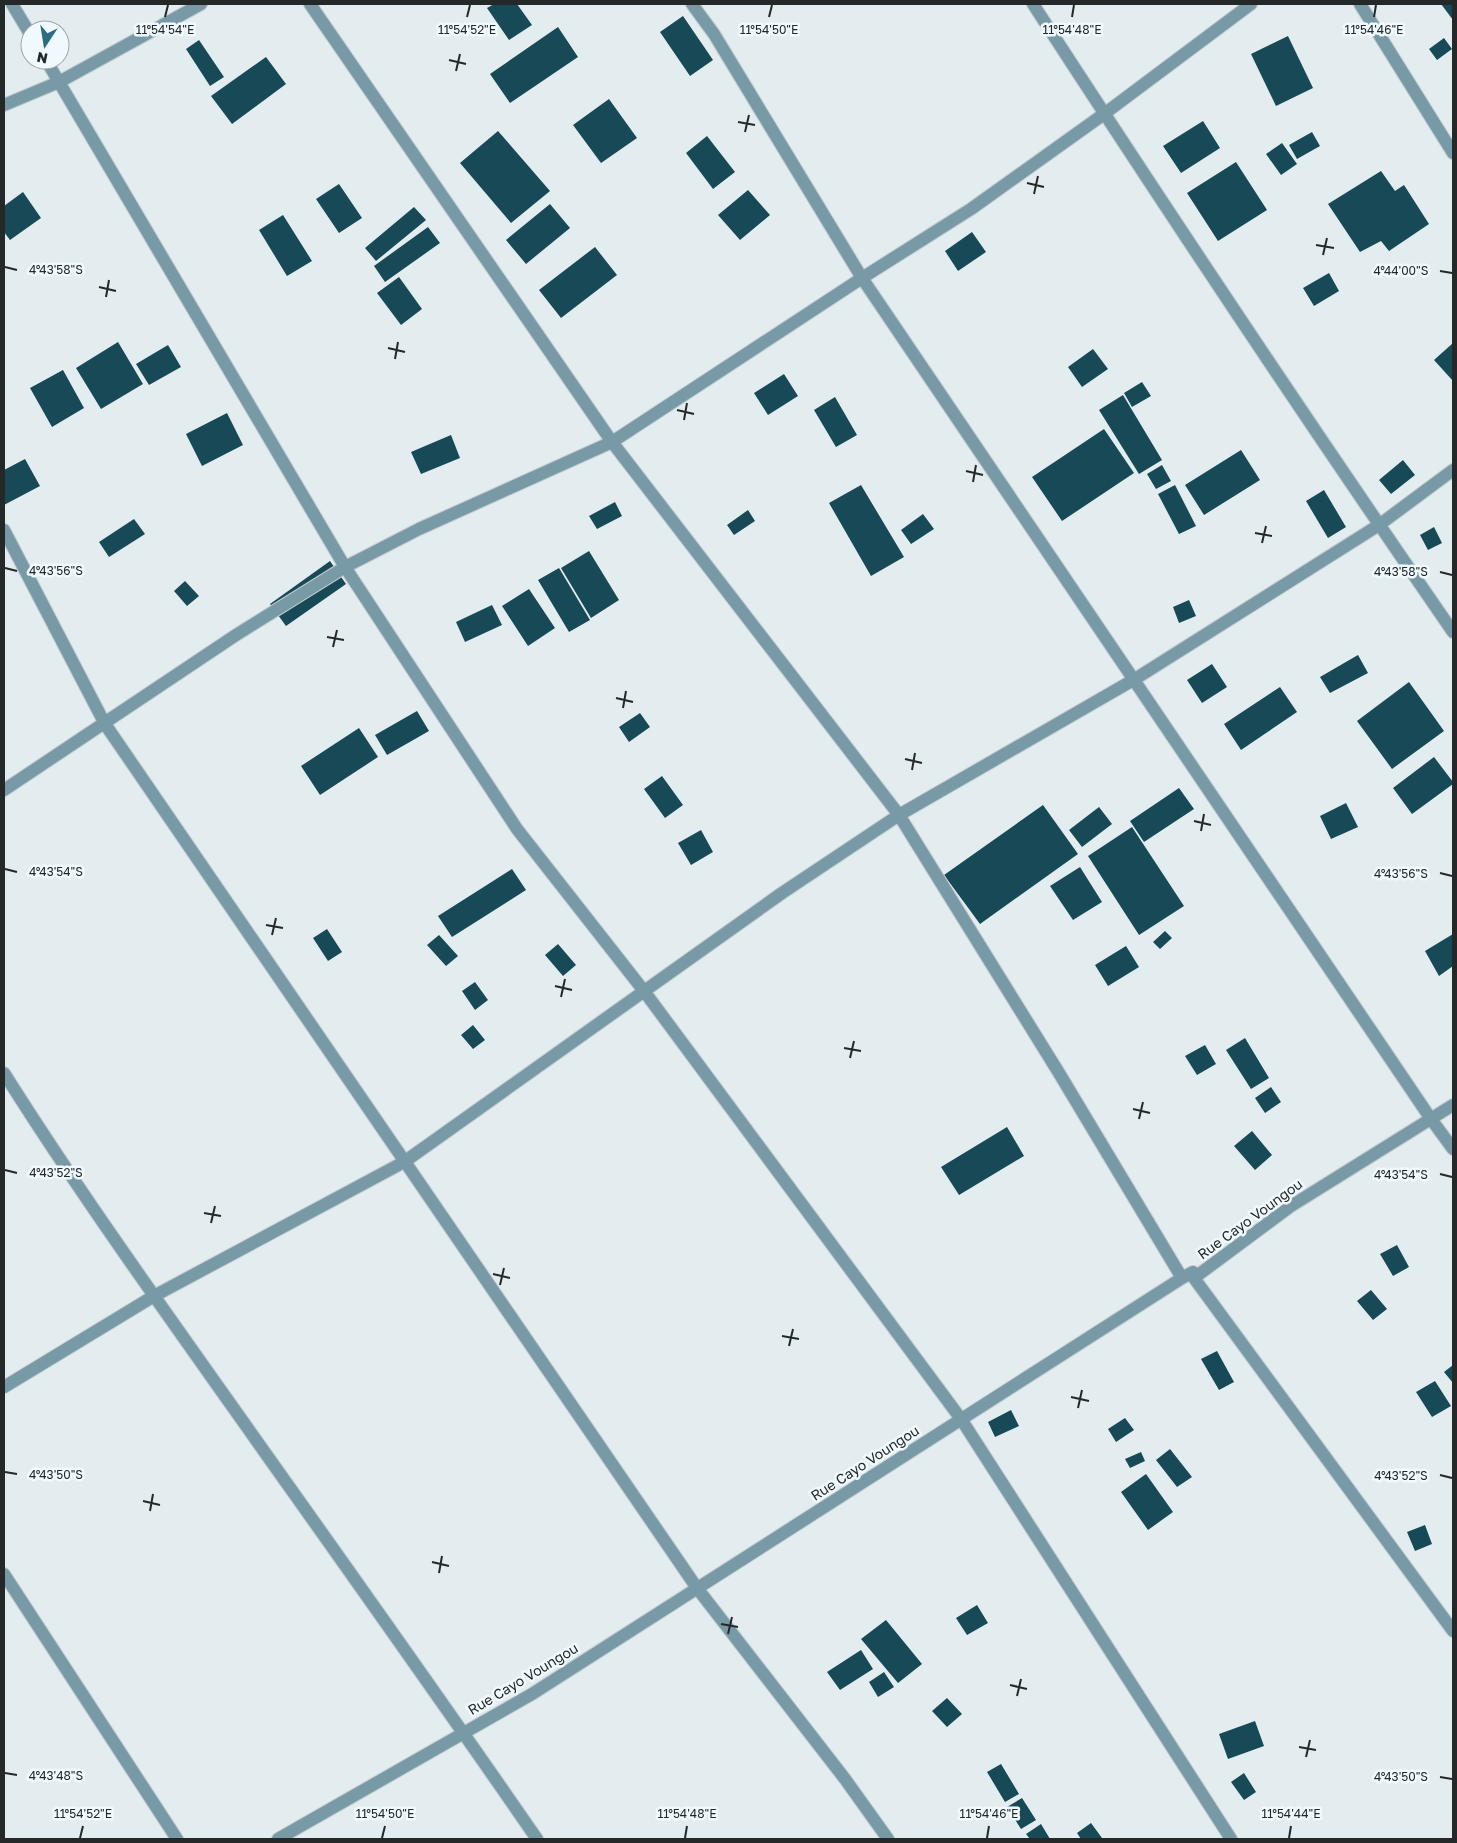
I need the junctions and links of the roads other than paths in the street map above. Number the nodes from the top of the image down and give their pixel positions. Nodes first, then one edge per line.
1 (12, 4) edge
2 (201, 4) edge
3 (310, 4) edge
4 (692, 4) edge
5 (1033, 4) edge
6 (1251, 4) edge
7 (1360, 4) edge
8 (22, 20) edge
9 (52, 70) edge
10 (59, 82) junction
11 (4, 105) edge
12 (1104, 114) junction
13 (1453, 153) edge
14 (862, 278) junction
15 (612, 442) junction
16 (1453, 470) edge
17 (1379, 525) junction
18 (4, 530) edge
19 (345, 567) junction
20 (1453, 632) edge
21 (1135, 680) junction
22 (105, 724) junction
23 (4, 790) edge
24 (899, 815) junction
25 (644, 991) junction
26 (4, 1073) edge
27 (1453, 1105) edge
28 (1431, 1119) junction
29 (1453, 1149) edge
30 (404, 1162) junction
31 (1188, 1278) junction
32 (154, 1296) junction
33 (4, 1387) edge
34 (962, 1419) junction
35 (4, 1574) edge
36 (697, 1588) junction
37 (1453, 1631) edge
38 (464, 1732) junction
39 (177, 1839) edge
40 (278, 1839) edge
41 (537, 1839) edge
42 (888, 1839) edge
43 (1231, 1839) edge

1 - 8 street
2 - 10 street
3 - 15 street
4 - 14 street
5 - 12 street
6 - 12 street
7 - 13 street
9 - 10 street
10 - 11 street
10 - 19 street
12 - 14 street
12 - 17 street
14 - 15 street
14 - 21 street
15 - 19 street
15 - 24 street
16 - 17 street
17 - 20 street
17 - 21 street
18 - 22 street
19 - 22 street
19 - 25 street
21 - 24 street
21 - 28 street
22 - 23 street
22 - 30 street
24 - 25 street
24 - 31 street
25 - 30 street
25 - 34 street
26 - 32 street
27 - 28 street, Rue Cayo Voungou
28 - 29 street
28 - 31 street, Rue Cayo Voungou
30 - 32 street
30 - 36 street
31 - 34 street, Rue Cayo Voungou
31 - 37 street
32 - 33 street
32 - 38 street
34 - 36 street, Rue Cayo Voungou
34 - 43 street
35 - 39 street
36 - 38 street, Rue Cayo Voungou
36 - 42 street
38 - 40 street, Rue Cayo Voungou
38 - 41 street

